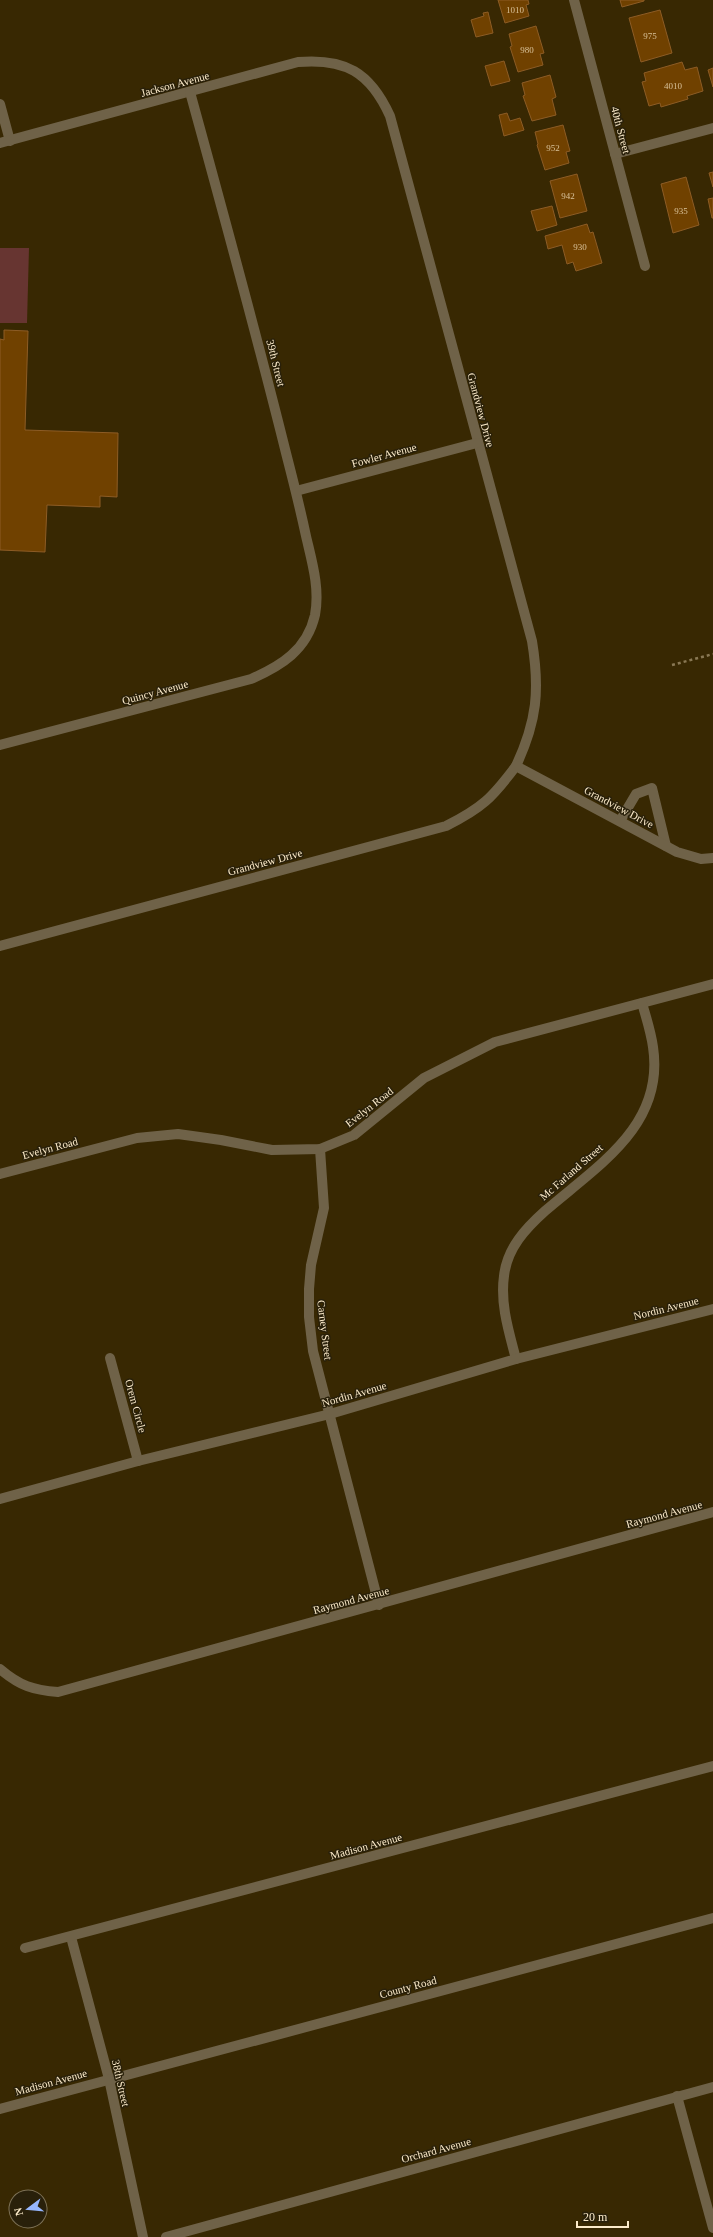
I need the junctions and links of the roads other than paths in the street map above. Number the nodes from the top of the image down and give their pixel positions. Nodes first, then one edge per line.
1 (574, 0) edge
2 (357, 70) joint
3 (190, 92) junction
4 (0, 104) edge
5 (713, 128) edge
6 (5, 142) edge
7 (615, 154) junction
8 (645, 266) dead end
9 (477, 443) junction
10 (296, 491) junction
11 (305, 642) joint
12 (0, 745) edge
13 (516, 766) junction
14 (620, 821) junction
15 (666, 846) junction
16 (713, 858) edge
17 (0, 946) edge
18 (713, 984) edge
19 (642, 1003) junction
20 (320, 1148) junction
21 (0, 1174) edge
22 (713, 1309) edge
23 (110, 1358) dead end
24 (516, 1359) junction
25 (330, 1414) junction
26 (138, 1461) junction
27 (0, 1499) edge
28 (713, 1512) edge
29 (379, 1605) junction
30 (0, 1669) edge
31 (713, 1766) edge
32 (713, 1918) edge
33 (71, 1937) junction
34 (25, 1948) dead end
35 (109, 2080) junction
36 (713, 2087) edge
37 (677, 2096) junction
38 (0, 2109) edge
39 (713, 2228) edge
40 (143, 2237) edge
41 (166, 2237) edge

1 - 7 street, 40th Street
2 - 3 street, Jackson Avenue
2 - 9 street, Grandview Drive
3 - 6 street, Jackson Avenue
3 - 10 street, 39th Street
4 - 6 street
5 - 7 street
7 - 8 street, 40th Street
9 - 10 street, Fowler Avenue
9 - 13 street, Grandview Drive
10 - 11 street, 39th Street
11 - 12 street, Quincy Avenue
13 - 14 street, Grandview Drive
13 - 17 street, Grandview Drive
14 - 15 street, Grandview Drive
14 - 15 street
15 - 16 street, Grandview Drive
18 - 19 street, Evelyn Road
19 - 20 street, Evelyn Road
19 - 24 street, Mc Farland Street
20 - 21 street, Evelyn Road
20 - 25 street, Carney Street
22 - 24 street, Nordin Avenue
23 - 26 street, Orem Circle
24 - 25 street, Nordin Avenue
25 - 26 street, Nordin Avenue
25 - 29 street, Carney Street
26 - 27 street, Nordin Avenue
28 - 29 street, Raymond Avenue
29 - 30 street, Raymond Avenue
31 - 33 street, Madison Avenue
32 - 35 street, County Road
33 - 34 street, Madison Avenue
33 - 35 street, 38th Street
35 - 38 street, Madison Avenue
35 - 40 street, 38th Street
36 - 37 street, Orchard Avenue
37 - 39 street
37 - 41 street, Orchard Avenue

